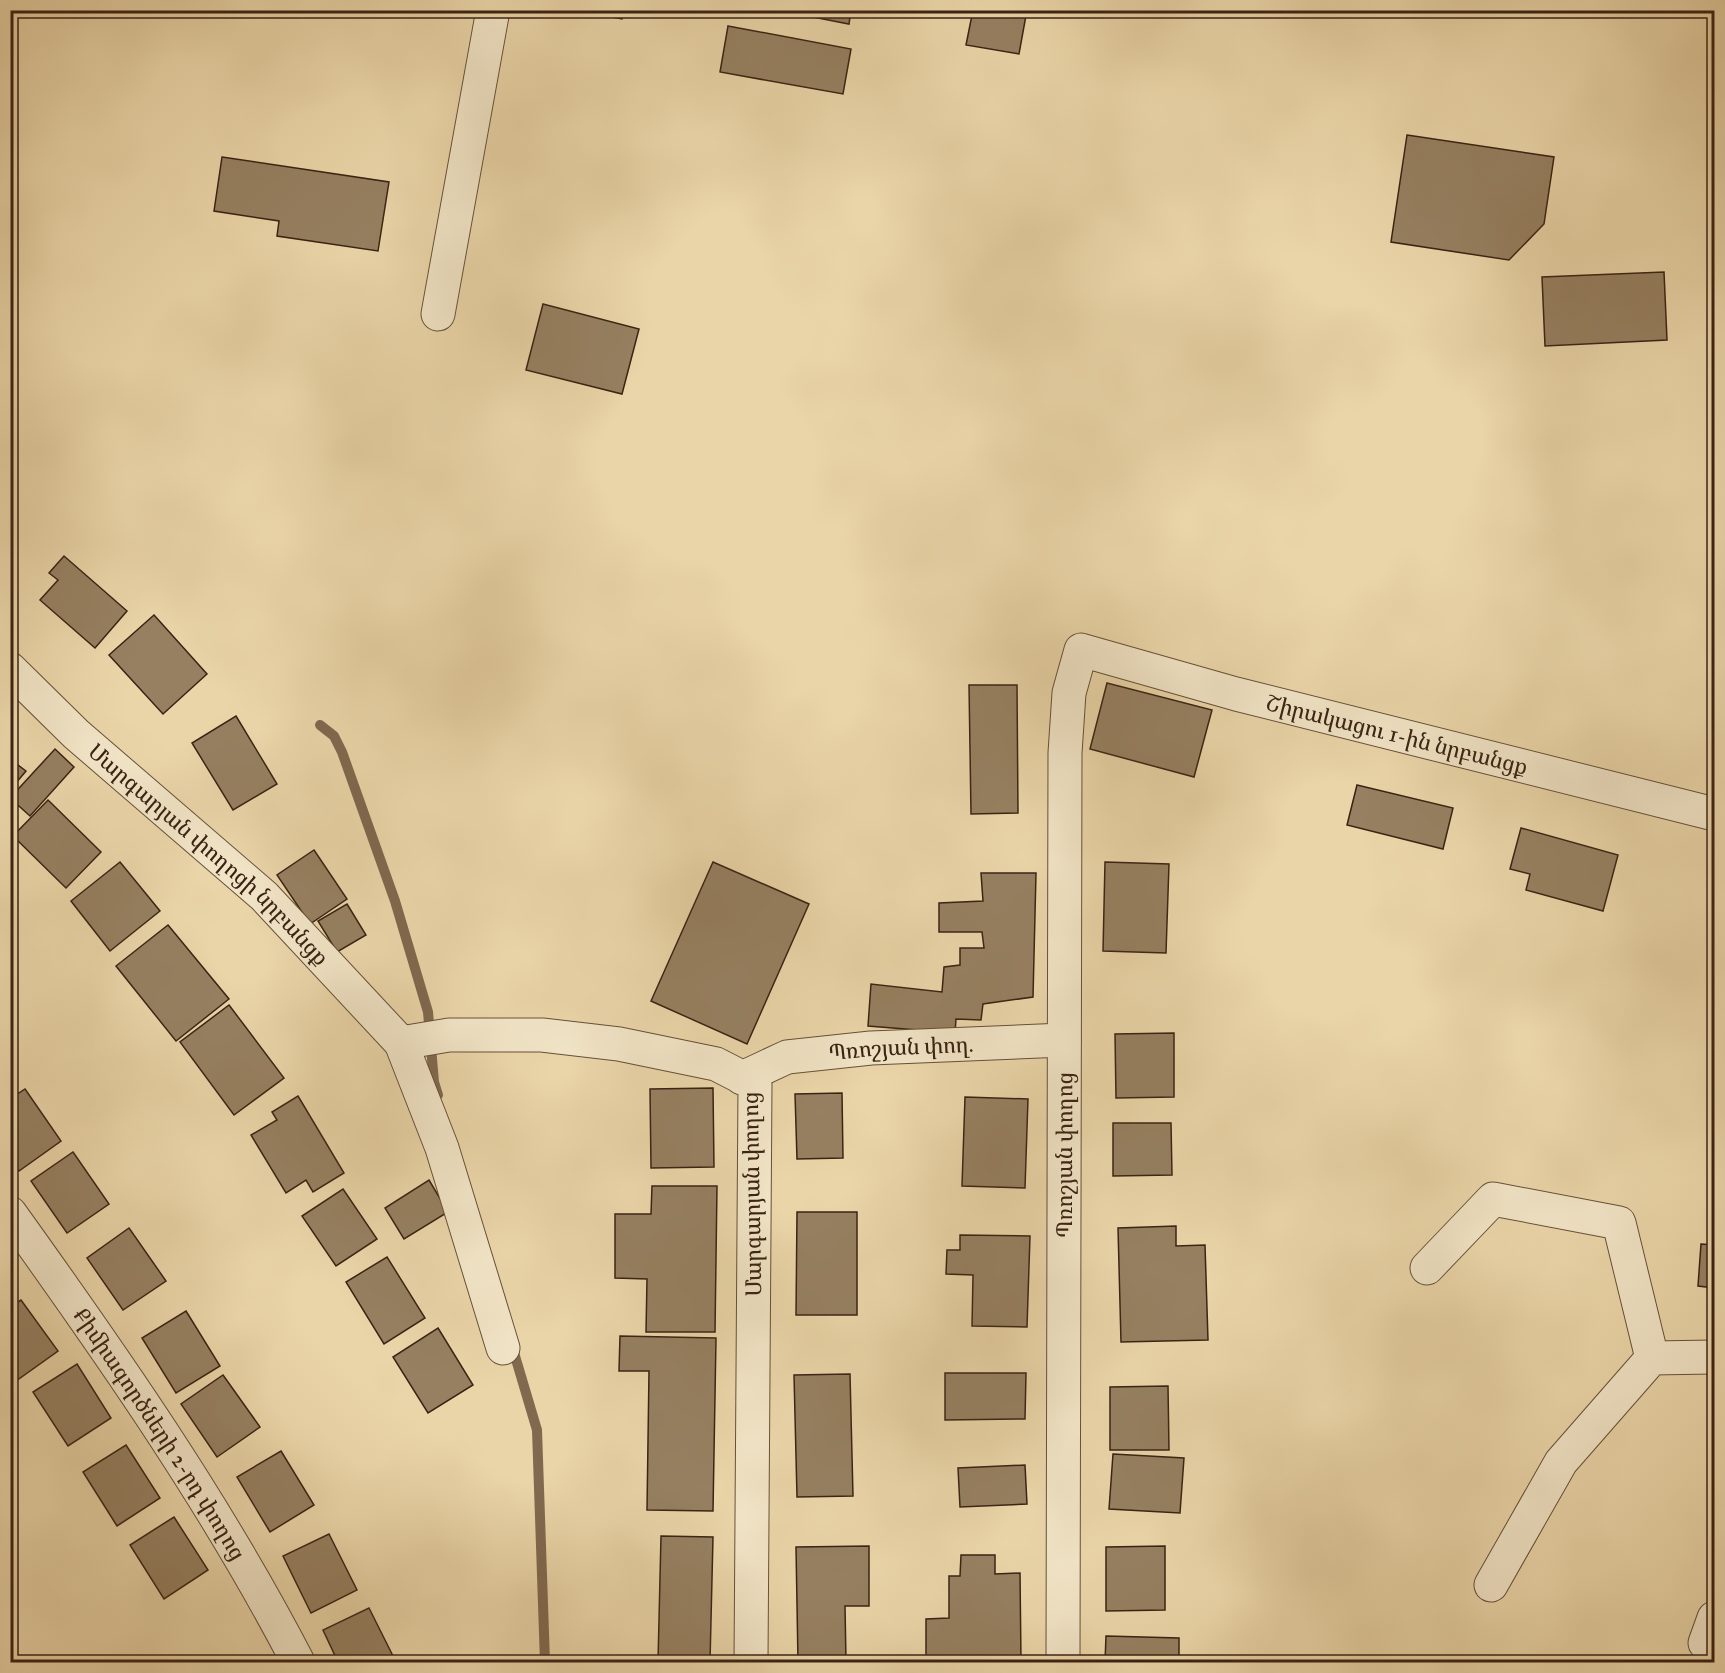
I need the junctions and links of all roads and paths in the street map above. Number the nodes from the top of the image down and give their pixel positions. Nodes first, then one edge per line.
1 (494, 10) edge
2 (438, 314) dead end
3 (1082, 650) joint
4 (10, 669) edge
5 (1714, 814) edge
6 (1064, 1040) junction
7 (401, 1043) junction
8 (742, 1078) junction
9 (10, 1214) edge
10 (1427, 1268) dead end
11 (502, 1348) dead end
12 (1714, 1357) edge
13 (1652, 1358) junction
14 (1491, 1585) dead end
15 (298, 1662) edge
16 (751, 1662) edge
17 (1063, 1662) edge

1 - 2 street
3 - 5 street, Շիրակացու 1-ին նրբանցք
3 - 6 street, Պռոշյան փողոց
4 - 7 street, Մարգարյան փողոցի նրբանցք
6 - 8 street, Պռոշյան փող.
6 - 17 street, Պռոշյան փողոց
7 - 8 street, Մարգարյան փողոց
7 - 11 street
8 - 16 street, Մարգարյան փողոց
9 - 15 street, Քիմիագործների 2-րդ փողոց
10 - 13 street
12 - 13 street
13 - 14 street

